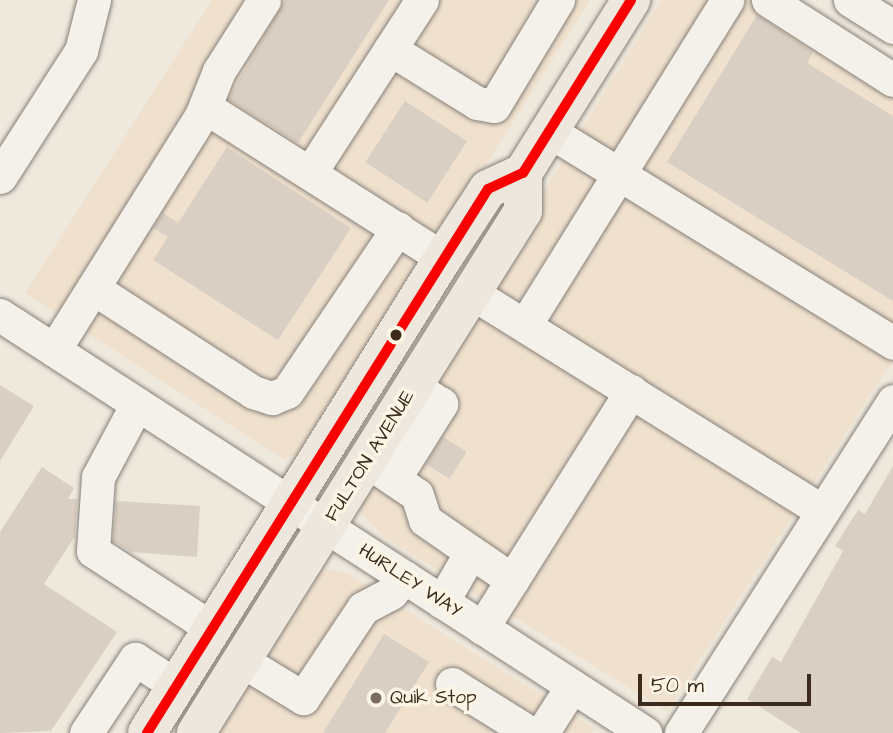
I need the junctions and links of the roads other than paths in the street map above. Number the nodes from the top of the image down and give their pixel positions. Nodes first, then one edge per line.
1 (94, 0) edge
2 (264, 0) edge
3 (422, 0) edge
4 (558, 0) edge
5 (631, 0) edge
6 (727, 0) edge
7 (768, 0) edge
8 (850, 0) edge
9 (893, 27) edge
10 (390, 49) junction
11 (893, 80) edge
12 (205, 107) junction
13 (549, 131) junction
14 (5, 160) edge
15 (310, 173) junction
16 (523, 173) junction
17 (618, 174) junction
18 (398, 228) junction
19 (443, 258) junction
20 (93, 288) junction
21 (472, 293) junction
22 (0, 315) edge
23 (525, 325) junction
24 (893, 343) edge
25 (54, 350) junction
26 (631, 391) junction
27 (893, 401) edge
28 (137, 404) junction
29 (380, 470) junction
30 (290, 504) junction
31 (822, 511) junction
32 (326, 526) junction
33 (471, 552) junction
34 (404, 577) junction
35 (512, 580) junction
36 (442, 602) junction
37 (482, 628) junction
38 (213, 629) junction
39 (242, 660) junction
40 (452, 684) dead end
41 (177, 686) junction
42 (572, 687) junction
43 (638, 732) edge
44 (86, 733) edge
45 (147, 733) edge
46 (196, 733) edge
47 (530, 733) edge
48 (542, 733) edge
49 (681, 733) edge

1 - 14 street
2 - 12 street
3 - 10 street
4 - 10 street
5 - 13 main road
6 - 17 street
7 - 11 street
8 - 9 street
10 - 15 street
12 - 15 street
12 - 20 street
13 - 16 main road
13 - 17 street
15 - 18 street
16 - 19 main road
16 - 21 main road, FULTON AVENUE
17 - 23 street
17 - 24 street
18 - 19 street
18 - 20 street
19 - 30 main road
20 - 25 street
21 - 23 street
21 - 29 main road, FULTON AVENUE
22 - 25 street, HURLEY WAY
23 - 26 street
25 - 28 street, HURLEY WAY
26 - 31 street
26 - 35 street
27 - 31 street
28 - 30 street, HURLEY WAY
28 - 38 street
29 - 32 main road, FULTON AVENUE
29 - 33 street
30 - 32 street, HURLEY WAY
30 - 38 main road
31 - 49 street
32 - 34 street, HURLEY WAY
32 - 39 main road, FULTON AVENUE
33 - 35 street
33 - 36 street
34 - 36 street, HURLEY WAY
34 - 39 street
35 - 37 street
36 - 37 street, HURLEY WAY
37 - 42 street, HURLEY WAY
38 - 41 main road
39 - 46 main road, FULTON AVENUE
40 - 47 street
41 - 44 street
41 - 45 main road
42 - 43 street, HURLEY WAY
42 - 48 street

